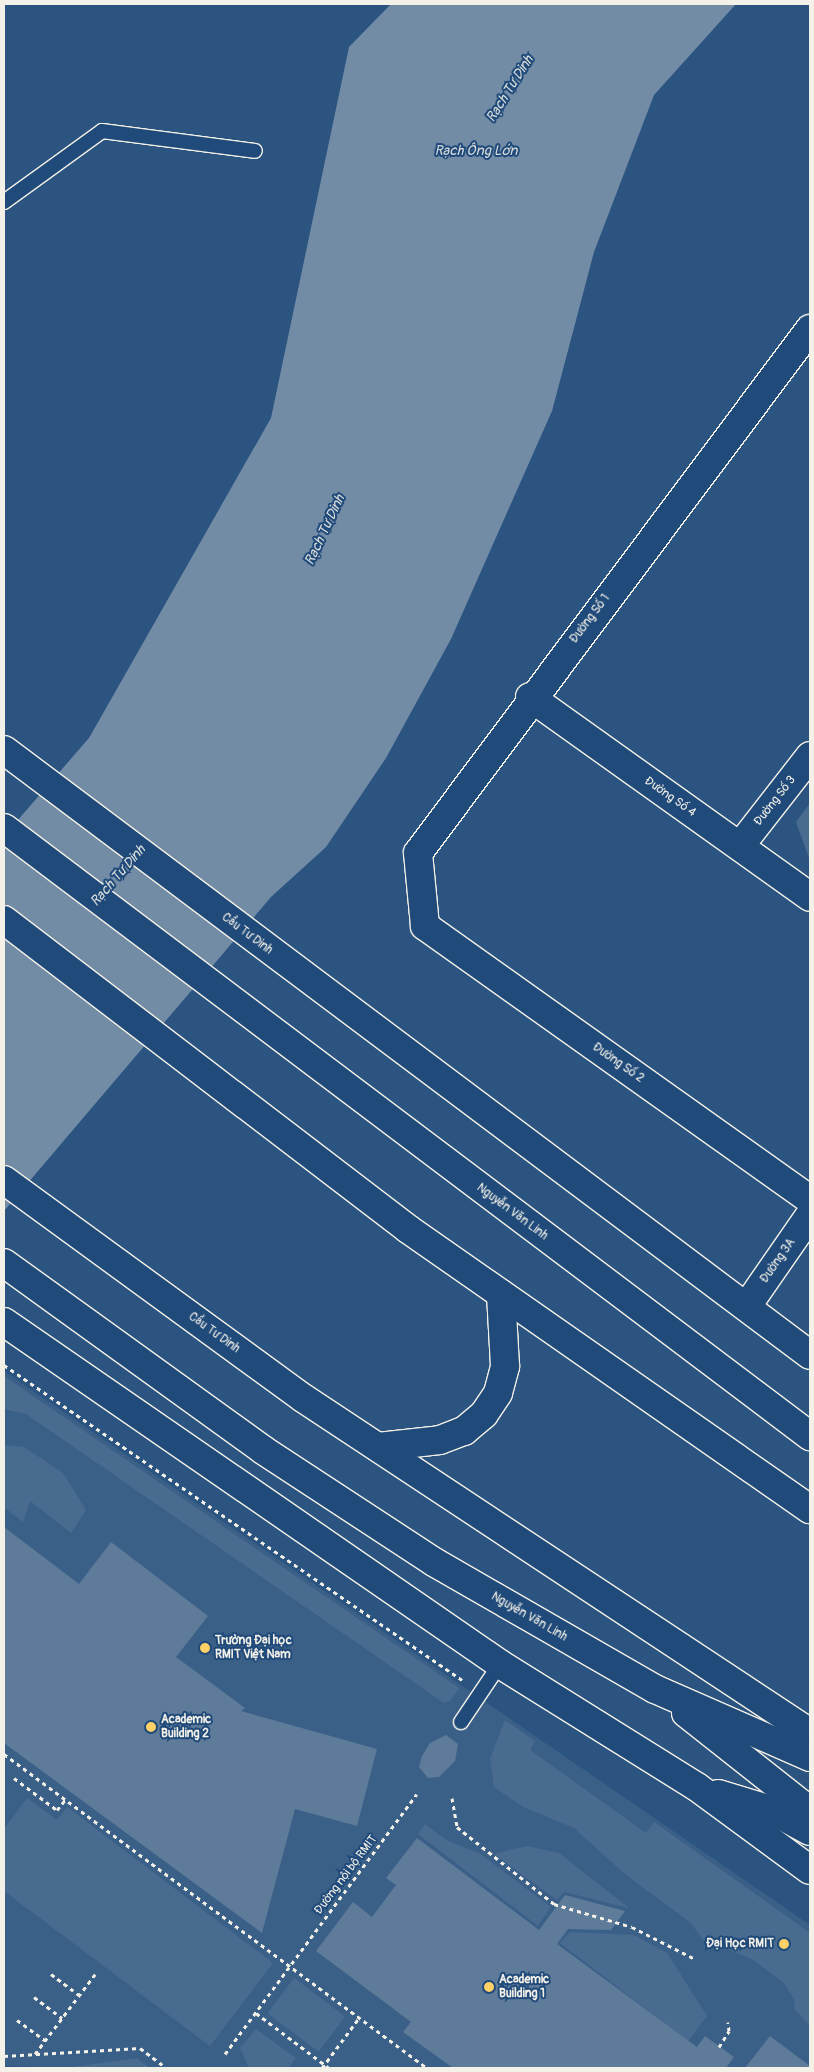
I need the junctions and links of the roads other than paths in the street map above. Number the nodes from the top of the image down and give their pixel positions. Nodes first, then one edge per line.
1 (255, 151) dead end
2 (4, 202) edge
3 (810, 329) edge
4 (530, 697) junction
5 (4, 750) edge
6 (810, 756) edge
7 (4, 828) edge
8 (740, 846) junction
9 (810, 897) edge
10 (4, 920) edge
11 (425, 926) joint
12 (4, 1180) edge
13 (810, 1200) edge
14 (810, 1215) edge
15 (4, 1263) edge
16 (501, 1294) junction
17 (747, 1306) junction
18 (4, 1322) edge
19 (810, 1355) edge
20 (810, 1436) edge
21 (378, 1447) junction
22 (810, 1509) edge
23 (500, 1664) junction
24 (655, 1689) junction
25 (461, 1722) dead end
26 (810, 1733) edge
27 (810, 1757) edge
28 (697, 1788) junction
29 (810, 1811) edge
30 (810, 1831) edge
31 (810, 1870) edge

1 - 2 lane
3 - 4 main road, Đường Số 1
4 - 8 main road, Đường Số 4
4 - 11 main road, Đường Số 1
5 - 17 main road, Cầu Tư Dinh
6 - 8 main road, Đường Số 3
7 - 20 main road, Nguyễn Văn Linh
8 - 9 main road, Đường Số 4
10 - 16 main road
11 - 13 main road, Đường Số 2
12 - 21 main road, Cầu Tư Dinh
14 - 17 main road, Đường 3A
15 - 24 main road, Nguyễn Văn Linh
16 - 21 main road
16 - 22 main road
17 - 19 main road
18 - 23 main road
21 - 26 main road
23 - 25 lane
23 - 28 main road
24 - 27 main road, Nguyễn Văn Linh
24 - 29 main road
28 - 30 main road
28 - 31 main road

